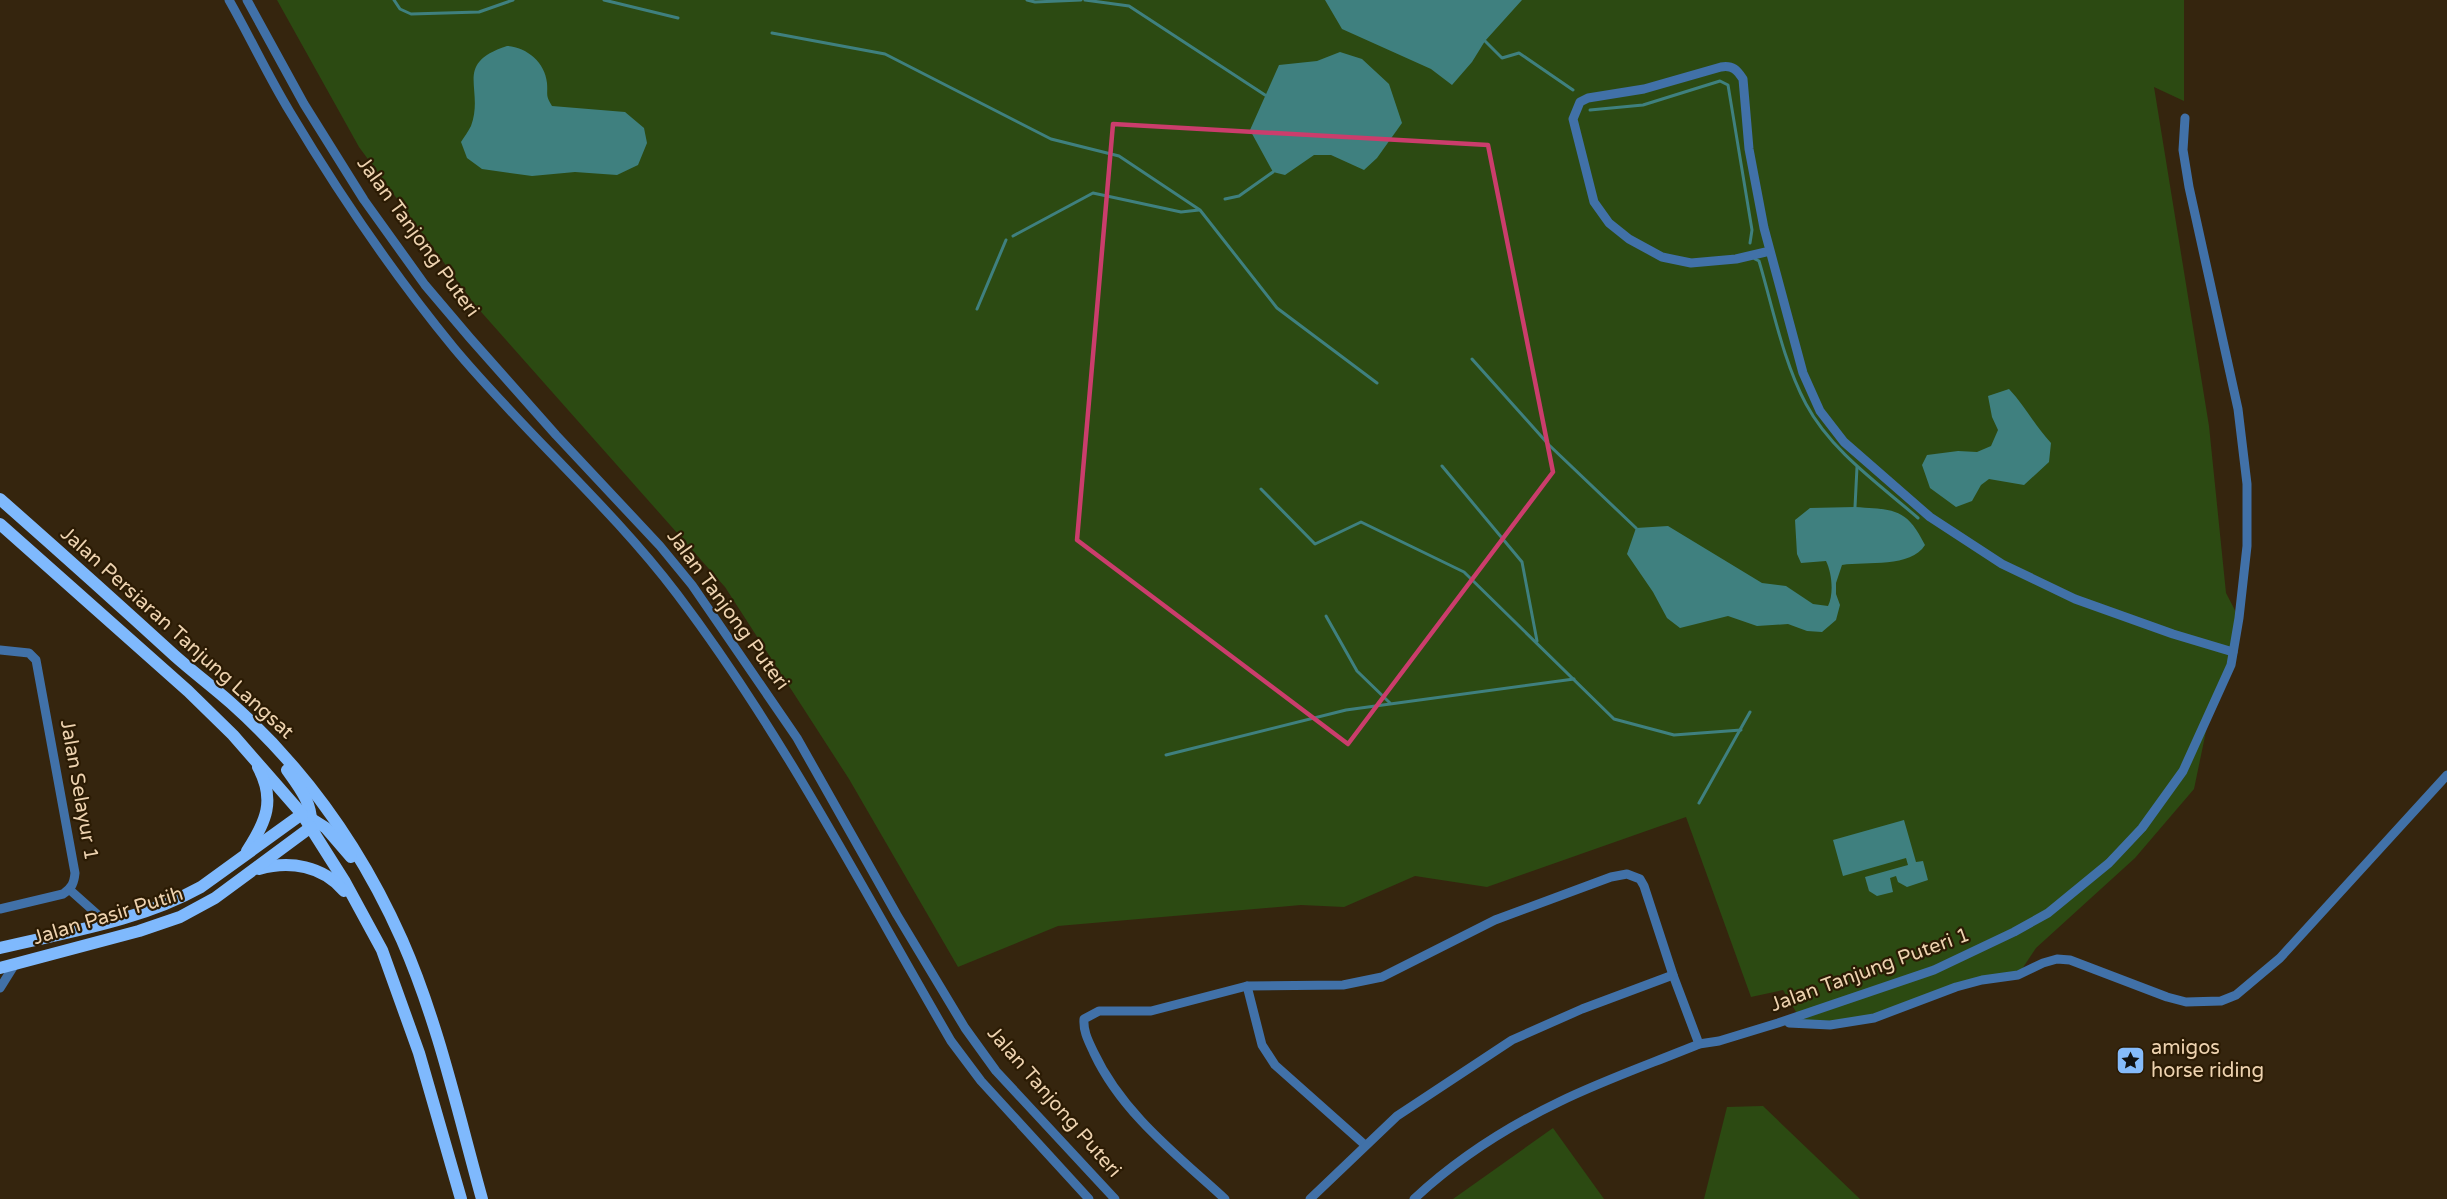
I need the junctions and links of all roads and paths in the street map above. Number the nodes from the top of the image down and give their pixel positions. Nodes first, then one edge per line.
1 (229, 0) edge
2 (247, 0) edge
3 (2185, 118) dead end
4 (1770, 250) junction
5 (425, 285) junction
6 (412, 296) junction
7 (0, 499) edge
8 (0, 524) edge
9 (0, 650) edge
10 (2233, 652) junction
11 (261, 732) junction
12 (233, 735) junction
13 (2447, 775) edge
14 (308, 820) junction
15 (243, 857) junction
16 (254, 870) junction
17 (373, 883) junction
18 (70, 890) junction
19 (0, 909) edge
20 (364, 915) junction
21 (107, 923) junction
22 (0, 948) edge
23 (15, 964) junction
24 (0, 968) edge
25 (1673, 975) junction
26 (1247, 986) junction
27 (0, 988) edge
28 (1778, 1023) junction
29 (1699, 1044) junction
30 (1365, 1145) junction
31 (461, 1199) edge
32 (482, 1199) edge
33 (1089, 1199) edge
34 (1115, 1199) edge
35 (1225, 1199) edge
36 (1310, 1199) edge
37 (1414, 1199) edge

1 - 6 street, Jalan Tanjong Puteri
2 - 5 street, Jalan Tanjong Puteri
3 - 10 street, Jalan Tanjung Puteri 1
4 - 4 street
4 - 10 street
5 - 6 street
5 - 34 street, Jalan Tanjong Puteri
6 - 33 street, Jalan Tanjong Puteri
7 - 11 main road, Jalan Persiaran Tanjung Langsat
8 - 12 main road, Jalan Persiaran Tanjung Langsat
9 - 18 street, Jalan Selayur 1
10 - 28 street, Jalan Tanjung Puteri 1
11 - 14 main road
11 - 17 main road, Jalan Persiaran Tanjung Langsat
12 - 14 main road, Jalan Persiaran Tanjung Langsat
12 - 15 main road
13 - 28 street
14 - 15 main road, Jalan Pasir Putih
14 - 16 main road, Jalan Pasir Putih
14 - 17 main road
14 - 20 main road, Jalan Persiaran Tanjung Langsat
15 - 21 main road, Jalan Pasir Putih
16 - 20 main road
16 - 23 main road, Jalan Pasir Putih
17 - 32 main road, Jalan Persiaran Tanjung Langsat
18 - 19 street, Jalan Selayur 1
18 - 21 street
20 - 31 main road, Jalan Persiaran Tanjung Langsat
21 - 22 main road, Jalan Pasir Putih
23 - 24 main road, Jalan Pasir Putih
23 - 27 street
25 - 26 street
25 - 29 street
25 - 30 street
26 - 30 street
26 - 35 street
28 - 29 street, Jalan Tanjung Puteri 1
29 - 37 street, Jalan Tanjung Puteri 1
30 - 36 street

